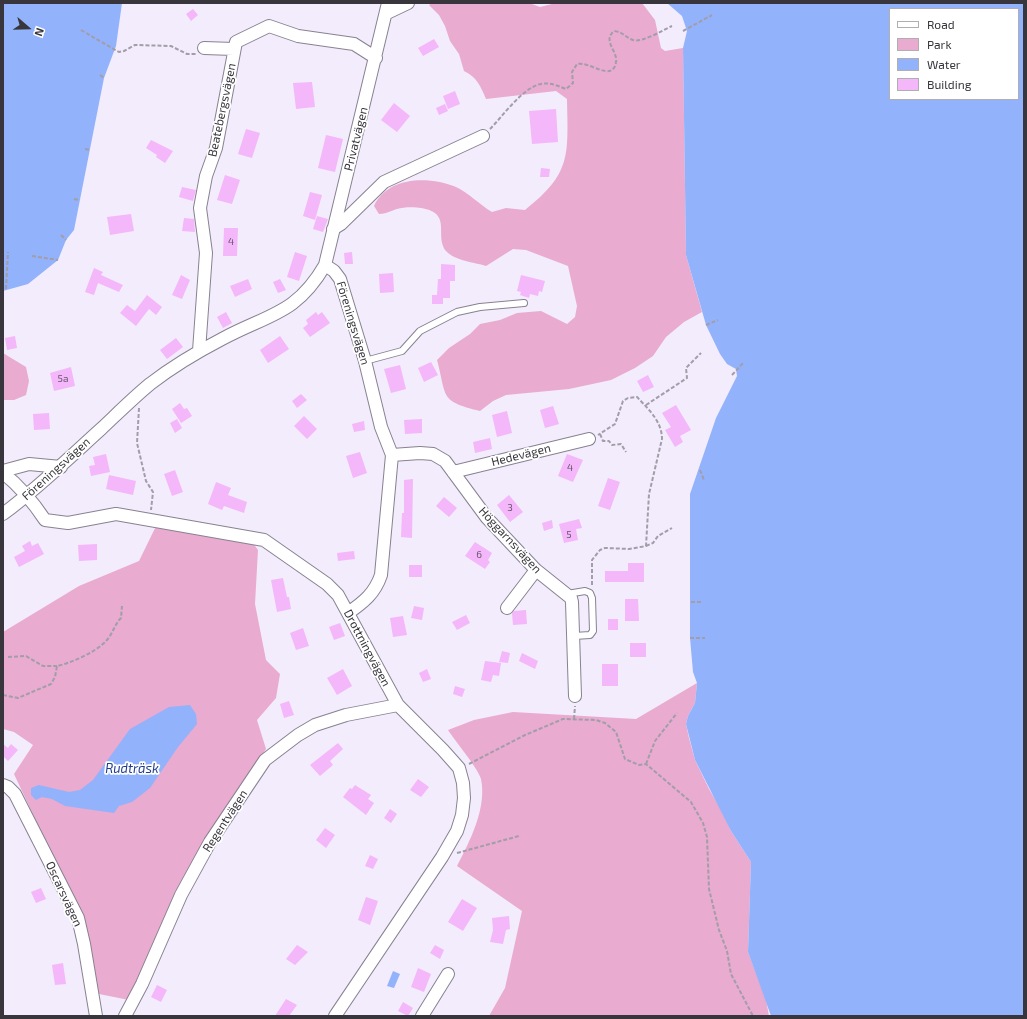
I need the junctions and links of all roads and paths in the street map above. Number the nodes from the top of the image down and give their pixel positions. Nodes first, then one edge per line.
1 (408, 3) edge
2 (388, 8) edge
3 (712, 15) dead end
4 (672, 26) dead end
5 (80, 30) dead end
6 (683, 31) dead end
7 (204, 48) joint
8 (234, 49) junction
9 (376, 58) junction
10 (100, 75) dead end
11 (104, 78) dead end
12 (483, 136) joint
13 (85, 149) dead end
14 (90, 150) dead end
15 (74, 199) dead end
16 (80, 200) dead end
17 (333, 229) junction
18 (61, 235) dead end
19 (66, 240) dead end
20 (8, 252) dead end
21 (32, 256) dead end
22 (58, 260) dead end
23 (325, 265) junction
24 (6, 289) dead end
25 (524, 303) dead end
26 (718, 320) dead end
27 (706, 325) dead end
28 (199, 352) junction
29 (701, 354) dead end
30 (365, 362) junction
31 (744, 362) dead end
32 (732, 375) dead end
33 (142, 392) junction
34 (646, 405) junction
35 (595, 436) junction
36 (626, 452) dead end
37 (392, 455) junction
38 (61, 467) junction
39 (700, 470) dead end
40 (3, 472) edge
41 (453, 472) junction
42 (704, 480) dead end
43 (28, 495) junction
44 (3, 514) edge
45 (149, 519) junction
46 (672, 528) dead end
47 (646, 546) junction
48 (536, 570) junction
49 (590, 593) junction
50 (567, 594) junction
51 (691, 602) dead end
52 (701, 602) dead end
53 (122, 606) dead end
54 (507, 608) dead end
55 (348, 613) junction
56 (574, 636) junction
57 (690, 638) dead end
58 (704, 638) dead end
59 (8, 657) dead end
60 (57, 666) junction
61 (3, 695) edge
62 (575, 696) dead end
63 (398, 705) junction
64 (677, 713) dead end
65 (646, 764) junction
66 (459, 768) junction
67 (3, 785) edge
68 (520, 836) dead end
69 (442, 857) junction
70 (448, 974) dead end
71 (96, 1016) edge
72 (125, 1016) edge
73 (335, 1016) edge
74 (422, 1016) edge
75 (753, 1016) edge

1 - 2 street
2 - 9 street, Privatvägen
3 - 6 path
4 - 12 path
5 - 7 path
7 - 8 street
8 - 9 street, Beatebergsvägen
8 - 28 street, Beatebergsvägen
9 - 17 street, Privatvägen
10 - 11 path
12 - 17 street
13 - 14 path
15 - 16 path
17 - 23 street, Privatvägen
18 - 19 path
20 - 24 path
21 - 22 path
23 - 28 street, Föreningsvägen
23 - 30 street, Föreningsvägen
25 - 30 lane
26 - 27 path
28 - 33 street, Föreningsvägen
29 - 34 path
30 - 37 street, Föreningsvägen
31 - 32 path
33 - 38 street, Föreningsvägen
33 - 45 path
34 - 35 path
34 - 47 path
35 - 36 path
35 - 41 street, Hedevägen
37 - 41 street, Höggarnsvägen
37 - 55 street, Föreningsvägen
38 - 40 street
38 - 43 street, Föreningsvägen
39 - 42 path
40 - 43 street, Drottningvägen
41 - 48 street, Höggarnsvägen
43 - 44 street, Föreningsvägen
43 - 45 street, Drottningvägen
45 - 55 street, Drottningvägen
46 - 47 path
47 - 49 path
48 - 50 street, Höggarnsvägen
48 - 54 street
49 - 50 lane
49 - 56 lane
50 - 56 street
51 - 52 path
53 - 60 path
55 - 63 street, Drottningvägen
56 - 62 street
57 - 58 path
59 - 60 path
60 - 61 path
63 - 66 street, Drottningvägen
63 - 72 street, Regentvägen
64 - 65 path
65 - 66 path
65 - 75 path
66 - 69 street, Drottningvägen
67 - 71 street, Oscarsvägen
68 - 69 path
69 - 73 street, Drottningvägen
70 - 74 street

